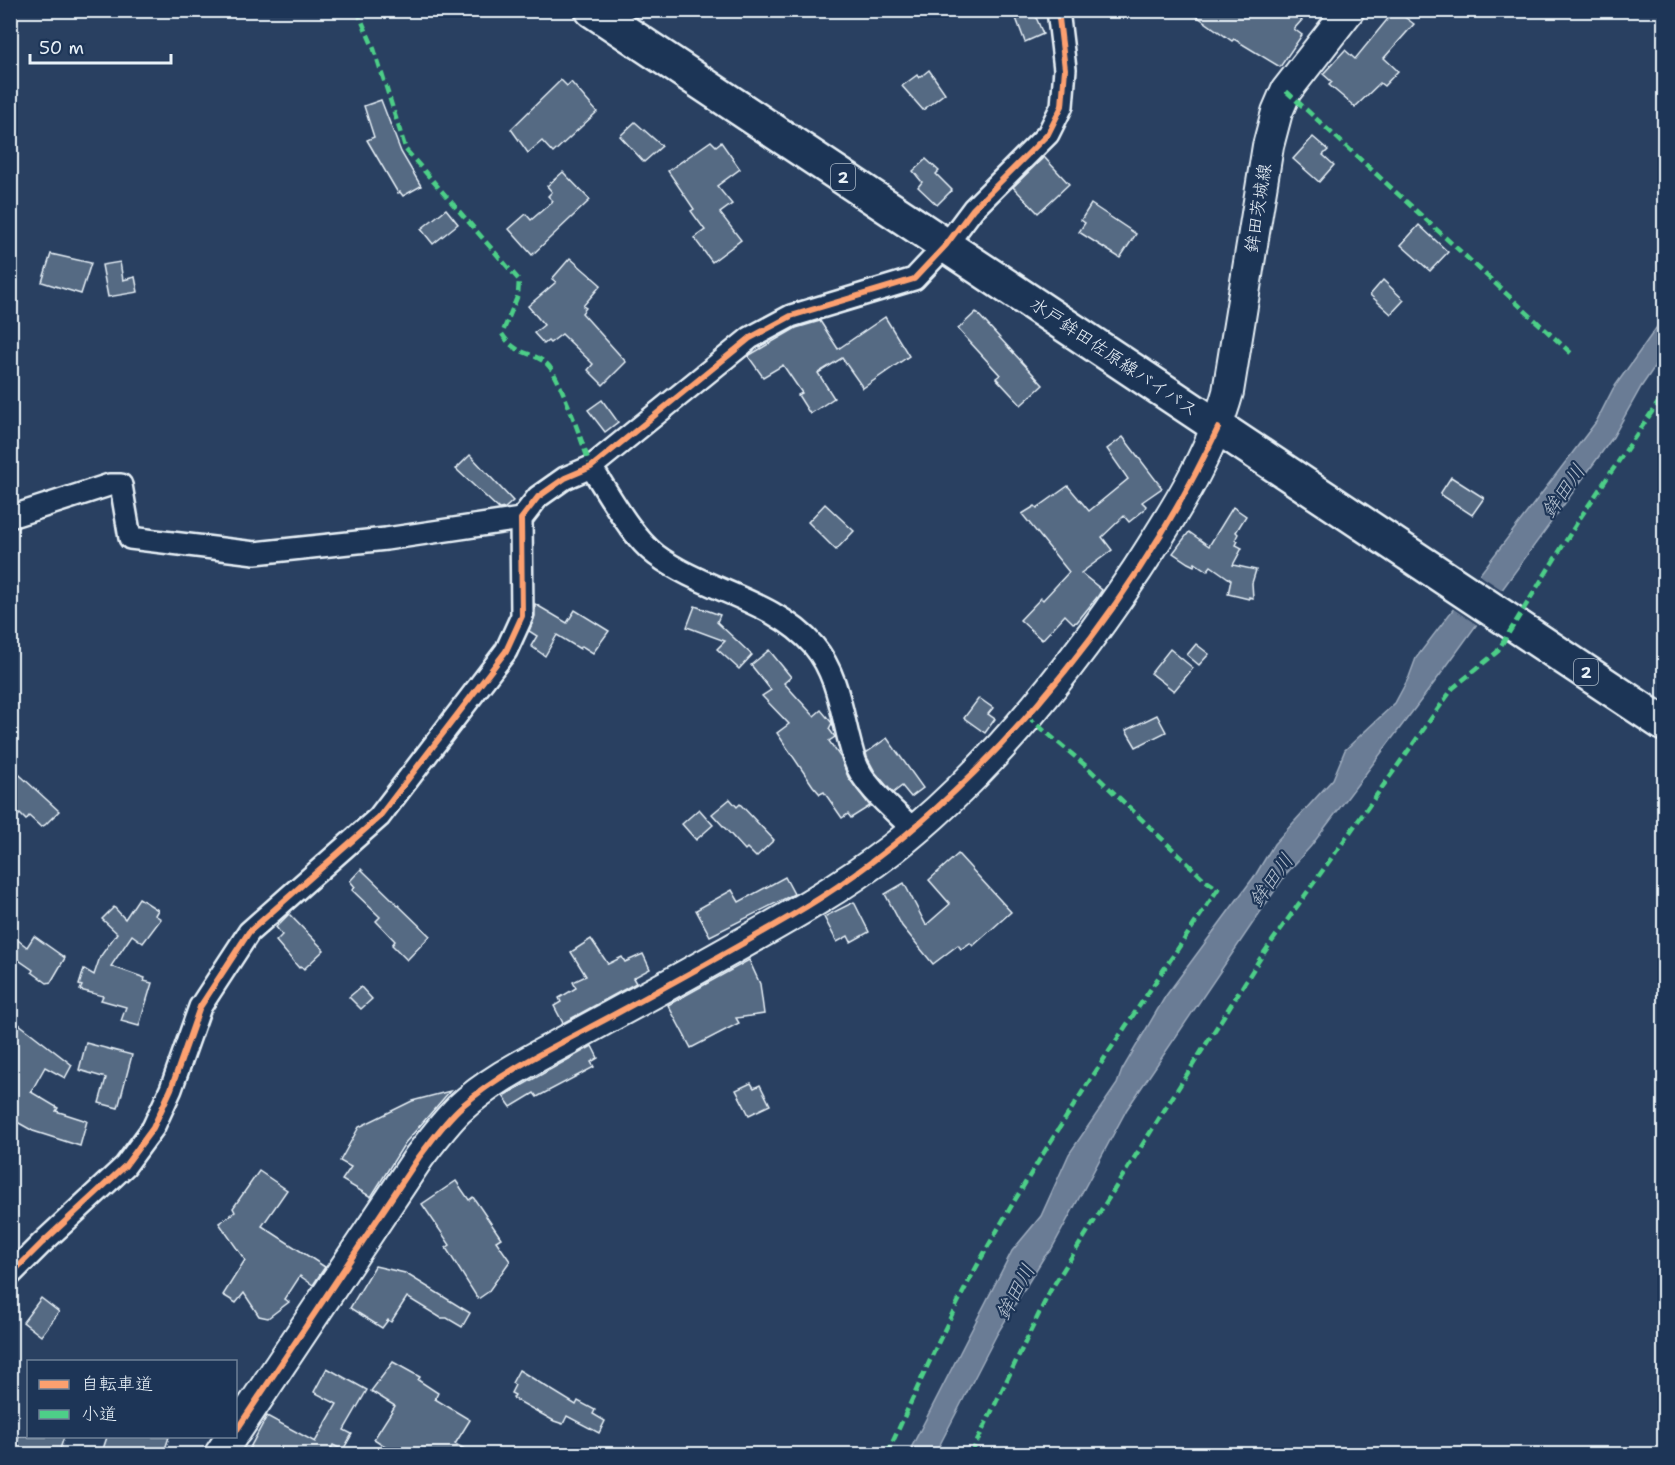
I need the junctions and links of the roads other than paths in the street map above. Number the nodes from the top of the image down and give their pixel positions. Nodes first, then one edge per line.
1 (592, 10) edge
2 (1058, 10) edge
3 (1349, 10) edge
4 (946, 245) junction
5 (1218, 428) junction
6 (591, 467) junction
7 (10, 517) edge
8 (521, 519) junction
9 (1665, 724) edge
10 (914, 830) junction
11 (10, 1275) edge
12 (237, 1430) edge
13 (231, 1438) edge
14 (220, 1455) edge

1 - 4 main road, 水戸鉾田佐原線バイパス / 2
2 - 4 street
3 - 5 street, 鉾田茨城線
4 - 5 main road, 水戸鉾田佐原線バイパス / 2
4 - 6 street
5 - 9 main road, 水戸鉾田佐原線バイパス / 2
5 - 10 street, 鉾田茨城線
6 - 8 street
6 - 10 street
7 - 8 street
8 - 11 street
10 - 12 street, 鉾田茨城線
13 - 14 street

